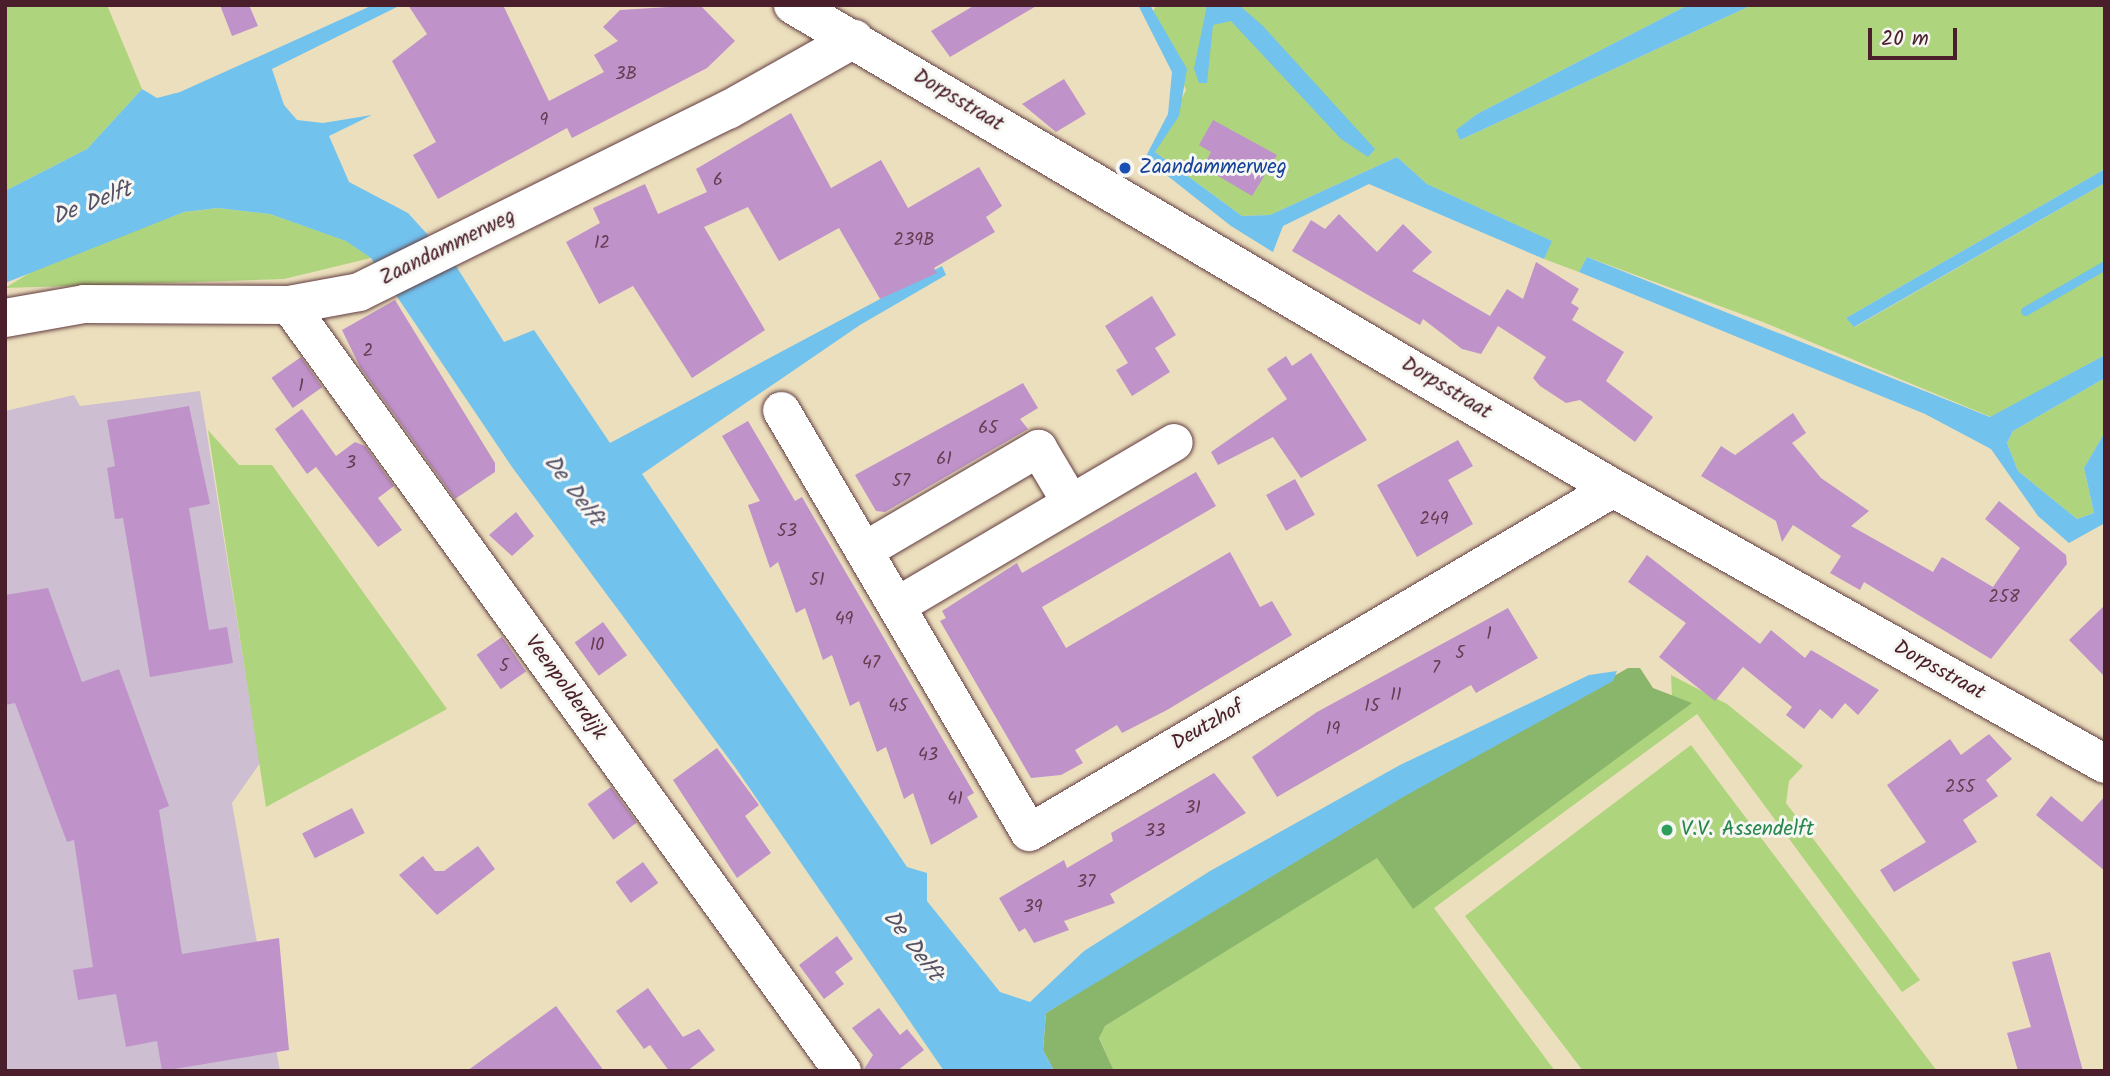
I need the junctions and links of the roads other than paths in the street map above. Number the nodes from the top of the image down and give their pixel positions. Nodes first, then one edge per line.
1 (793, 5) edge
2 (854, 40) junction
3 (289, 305) junction
4 (5, 318) edge
5 (782, 410) dead end
6 (1174, 442) dead end
7 (1613, 488) junction
8 (1070, 502) junction
9 (864, 550) junction
10 (897, 605) junction
11 (2105, 764) edge
12 (842, 1071) edge

1 - 2 street, Dorpsstraat
2 - 3 street, Zaandammerweg
2 - 7 street, Dorpsstraat
3 - 4 street, Zaandammerweg
3 - 12 street, Veenpolderdijk
5 - 9 street, Deutzhof
6 - 8 street
7 - 10 street, Deutzhof
7 - 11 street, Dorpsstraat
8 - 9 street
8 - 10 street
9 - 10 street, Deutzhof

